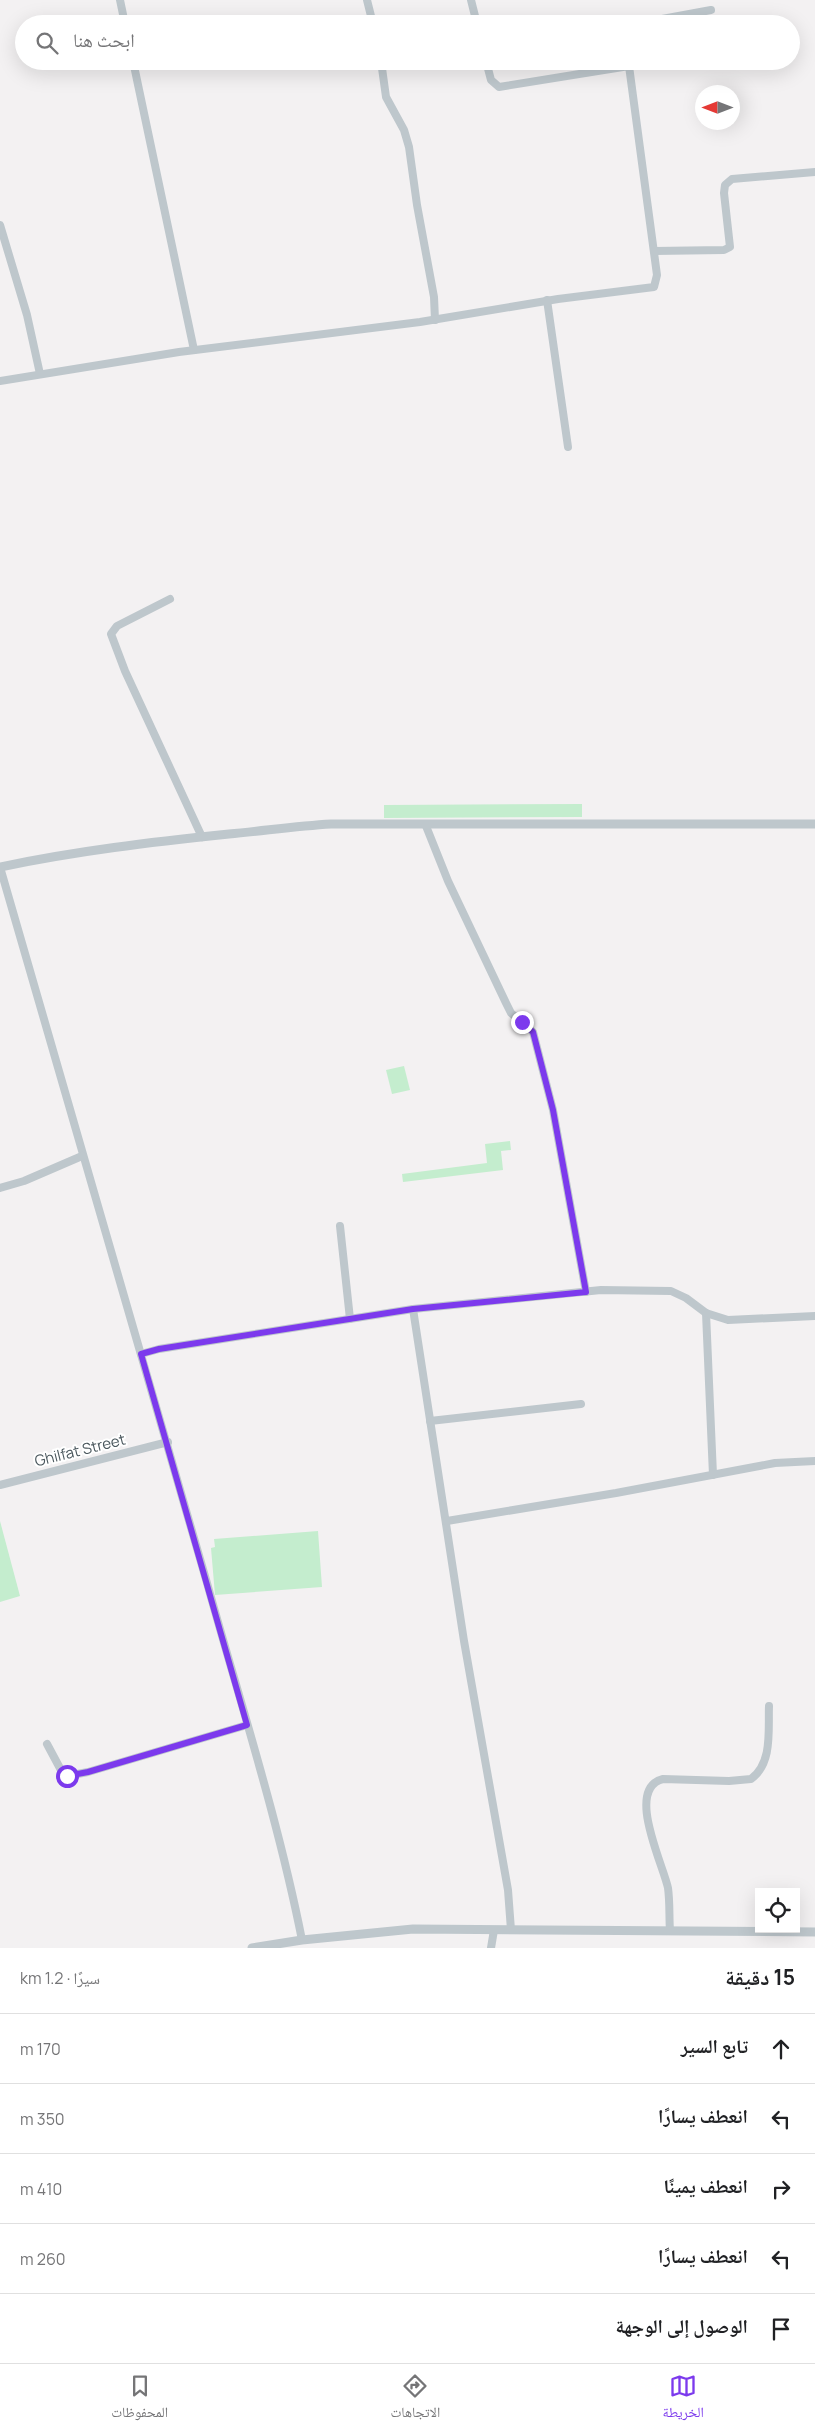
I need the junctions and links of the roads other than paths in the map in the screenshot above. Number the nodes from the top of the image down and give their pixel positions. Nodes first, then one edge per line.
1 (120, 0) edge
2 (367, 0) edge
3 (471, 0) edge
4 (711, 10) dead end
5 (123, 15) edge
6 (371, 15) edge
7 (475, 15) edge
8 (684, 15) edge
9 (135, 70) edge
10 (382, 70) edge
11 (488, 70) edge
12 (595, 70) edge
13 (630, 70) edge
14 (815, 172) edge
15 (0, 225) edge
16 (654, 251) junction
17 (547, 300) junction
18 (436, 320) junction
19 (194, 350) junction
20 (40, 374) junction
21 (0, 381) edge
22 (568, 447) dead end
23 (170, 598) dead end
24 (815, 824) edge
25 (426, 826) junction
26 (202, 837) junction
27 (0, 867) edge
28 (82, 1156) junction
29 (0, 1188) edge
30 (340, 1226) dead end
31 (586, 1292) junction
32 (413, 1309) junction
33 (706, 1313) junction
34 (815, 1316) edge
35 (350, 1319) junction
36 (141, 1354) junction
37 (581, 1404) dead end
38 (430, 1421) junction
39 (168, 1442) junction
40 (815, 1461) edge
41 (713, 1475) junction
42 (0, 1485) edge
43 (447, 1521) junction
44 (769, 1706) dead end
45 (247, 1725) junction
46 (46, 1744) dead end
47 (494, 1930) junction
48 (510, 1930) junction
49 (670, 1931) junction
50 (815, 1932) edge
51 (302, 1940) junction
52 (252, 1948) edge
53 (491, 1948) edge

1 - 5 street
2 - 6 street
3 - 7 street
4 - 8 street
9 - 19 street
10 - 18 street
11 - 12 street
13 - 16 street
14 - 16 street
15 - 20 street
16 - 17 street
17 - 18 street
17 - 22 street
18 - 19 street
19 - 20 street
20 - 21 street
23 - 26 street
24 - 25 street
25 - 26 street
25 - 31 street
26 - 27 street
27 - 28 street
28 - 29 street
28 - 36 street
30 - 35 street
31 - 32 street
31 - 33 street
32 - 35 street
32 - 38 street
33 - 34 street
33 - 41 street
35 - 36 street
36 - 39 street
37 - 38 street
38 - 43 street
39 - 42 street, Ghilfat Street
39 - 45 street
40 - 41 street
41 - 43 street
43 - 48 street
44 - 49 street
45 - 46 street
45 - 51 street
47 - 48 street
47 - 51 street
47 - 53 street
48 - 49 street
49 - 50 street
51 - 52 street

